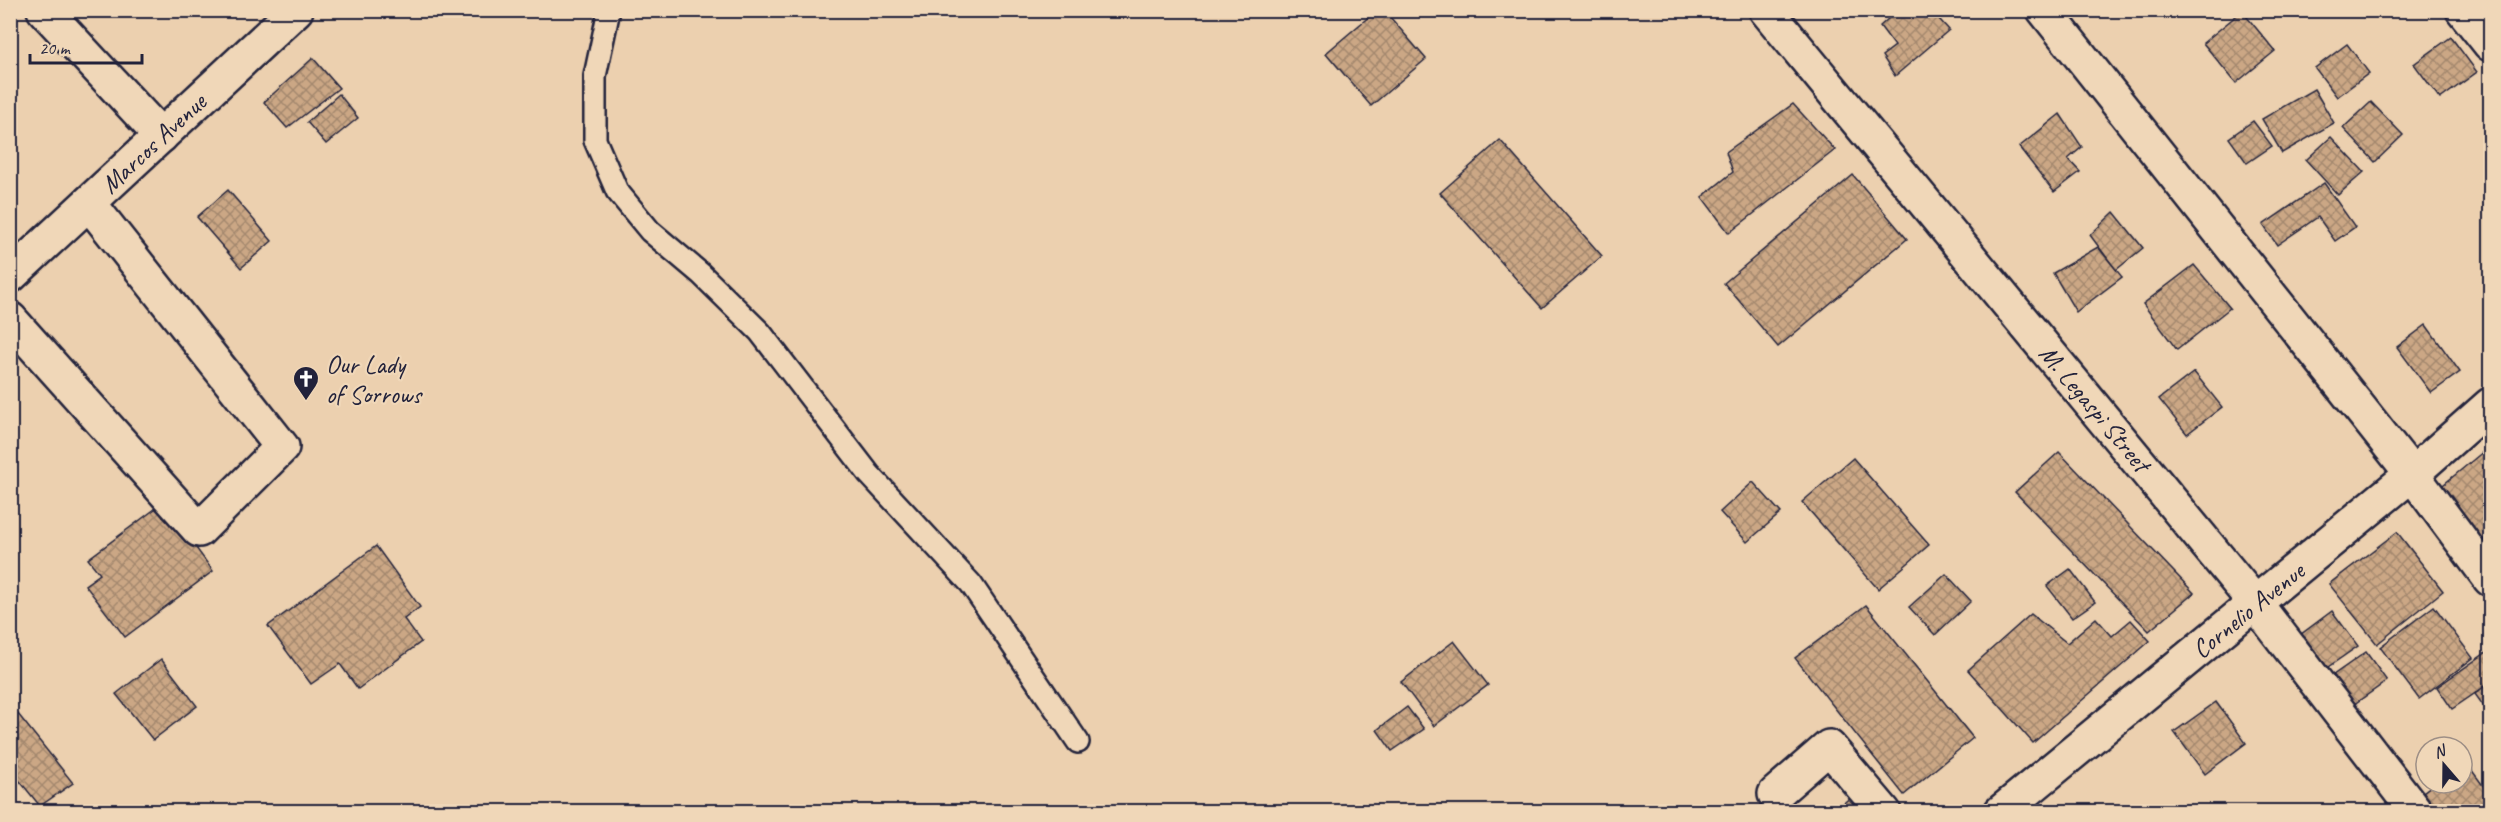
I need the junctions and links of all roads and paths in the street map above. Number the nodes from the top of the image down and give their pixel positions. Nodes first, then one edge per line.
1 (44, 10) edge
2 (296, 10) edge
3 (609, 10) edge
4 (1766, 10) edge
5 (2044, 10) edge
6 (2463, 10) edge
7 (2490, 44) edge
8 (162, 136) junction
9 (89, 203) junction
10 (10, 276) edge
11 (10, 320) edge
12 (2490, 405) edge
13 (2412, 474) junction
14 (2490, 579) edge
15 (2256, 603) junction
16 (1078, 742) dead end
17 (1775, 794) dead end
18 (1884, 812) edge
19 (2001, 812) edge
20 (2416, 812) edge

1 - 8 street
2 - 8 street, Marcos Avenue
3 - 16 lane
4 - 15 street, M. Legaspi Street
5 - 13 street
6 - 7 street
8 - 9 street, Marcos Avenue
9 - 10 street, Marcos Avenue
9 - 11 street
12 - 13 street, Cornelio Avenue
13 - 14 street
13 - 15 street, Cornelio Avenue
15 - 19 street, Cornelio Avenue
15 - 20 street, M. Legaspi Street
17 - 18 street

